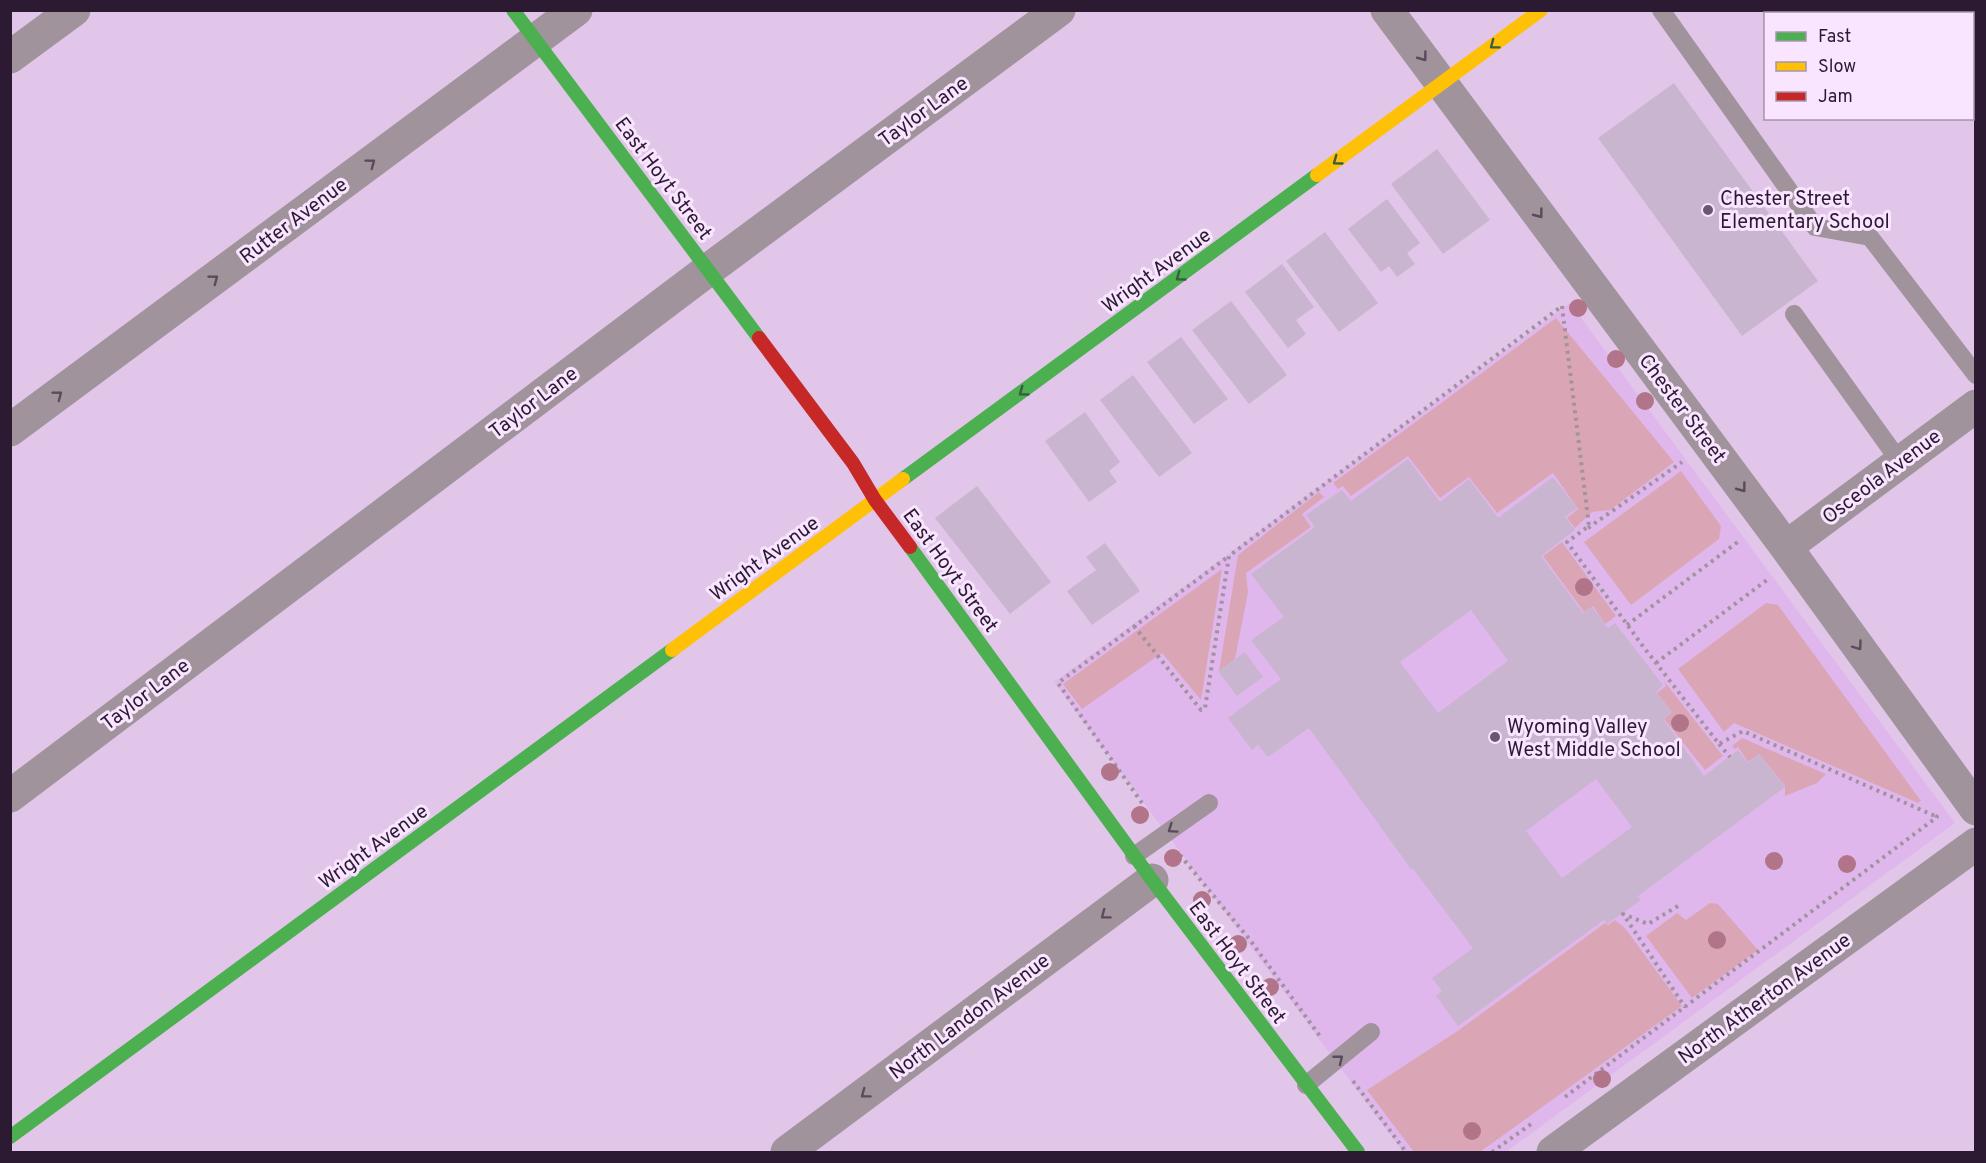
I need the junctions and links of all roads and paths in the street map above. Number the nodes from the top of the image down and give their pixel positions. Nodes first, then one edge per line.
1 (513, 10) edge
2 (576, 10) edge
3 (1059, 10) edge
4 (1387, 10) edge
5 (1541, 10) edge
6 (1661, 10) edge
7 (74, 11) edge
8 (536, 40) junction
9 (10, 57) edge
10 (1443, 84) junction
11 (708, 270) junction
12 (1562, 306) junction
13 (1570, 315) dead end
14 (1794, 315) dead end
15 (1976, 375) edge
16 (1976, 406) edge
17 (10, 430) edge
18 (1680, 452) dead end
19 (1900, 462) junction
20 (875, 500) junction
21 (1598, 521) junction
22 (1589, 526) junction
23 (1733, 532) dead end
24 (1578, 534) junction
25 (1739, 541) junction
26 (1743, 546) dead end
27 (1786, 547) junction
28 (1229, 556) junction
29 (1762, 573) dead end
30 (1767, 580) junction
31 (1773, 589) dead end
32 (1627, 625) junction
33 (1134, 626) junction
34 (1656, 663) junction
35 (1719, 744) junction
36 (1730, 757) dead end
37 (10, 796) edge
38 (1209, 803) dead end
39 (1930, 807) dead end
40 (1976, 809) edge
41 (1937, 817) junction
42 (1164, 835) junction
43 (1976, 844) edge
44 (1143, 868) junction
45 (1678, 906) dead end
46 (1685, 1007) junction
47 (1371, 1032) dead end
48 (1338, 1061) junction
49 (1306, 1085) junction
50 (1558, 1103) dead end
51 (1539, 1117) dead end
52 (10, 1137) edge
53 (787, 1152) edge
54 (1358, 1152) edge
55 (1406, 1152) edge
56 (1492, 1152) edge
57 (1553, 1152) edge

1 - 8 street, East Hoyt Street
2 - 8 street, Rutter Avenue
3 - 11 street, Taylor Lane
4 -> 10 street, Chester Street
5 -> 10 street, Wright Avenue
6 - 15 lane
7 - 9 street
8 - 11 street, East Hoyt Street
17 -> 8 street, Rutter Avenue
10 -> 20 street, Wright Avenue
10 -> 27 street, Chester Street
11 - 20 street, East Hoyt Street
11 - 37 street, Taylor Lane
12 - 13 path
12 - 22 path
12 - 28 path
14 - 19 lane
16 - 19 street, Osceola Avenue
18 - 21 path
19 - 27 street, Osceola Avenue
20 - 44 street, East Hoyt Street
20 - 52 street, Wright Avenue
21 - 22 path
21 - 24 path
22 - 24 path
23 - 25 path
24 - 32 path
25 - 26 path
25 - 32 path
27 -> 40 street, Chester Street
28 - 33 path
28 - 33 path
29 - 30 path
30 - 31 path
30 - 34 path
32 - 34 path
33 - 42 path
34 - 35 path
35 - 36 path
35 - 41 path
38 -> 42 lane
39 - 41 path
41 - 46 path
42 - 44 lane
42 - 48 path
43 - 57 street, North Atherton Avenue
44 - 49 street, East Hoyt Street
44 -> 53 street, North Landon Avenue
45 - 46 path
46 - 50 path
48 -> 47 lane
48 - 49 lane
48 - 55 path
49 - 54 street, East Hoyt Street
51 - 56 path

